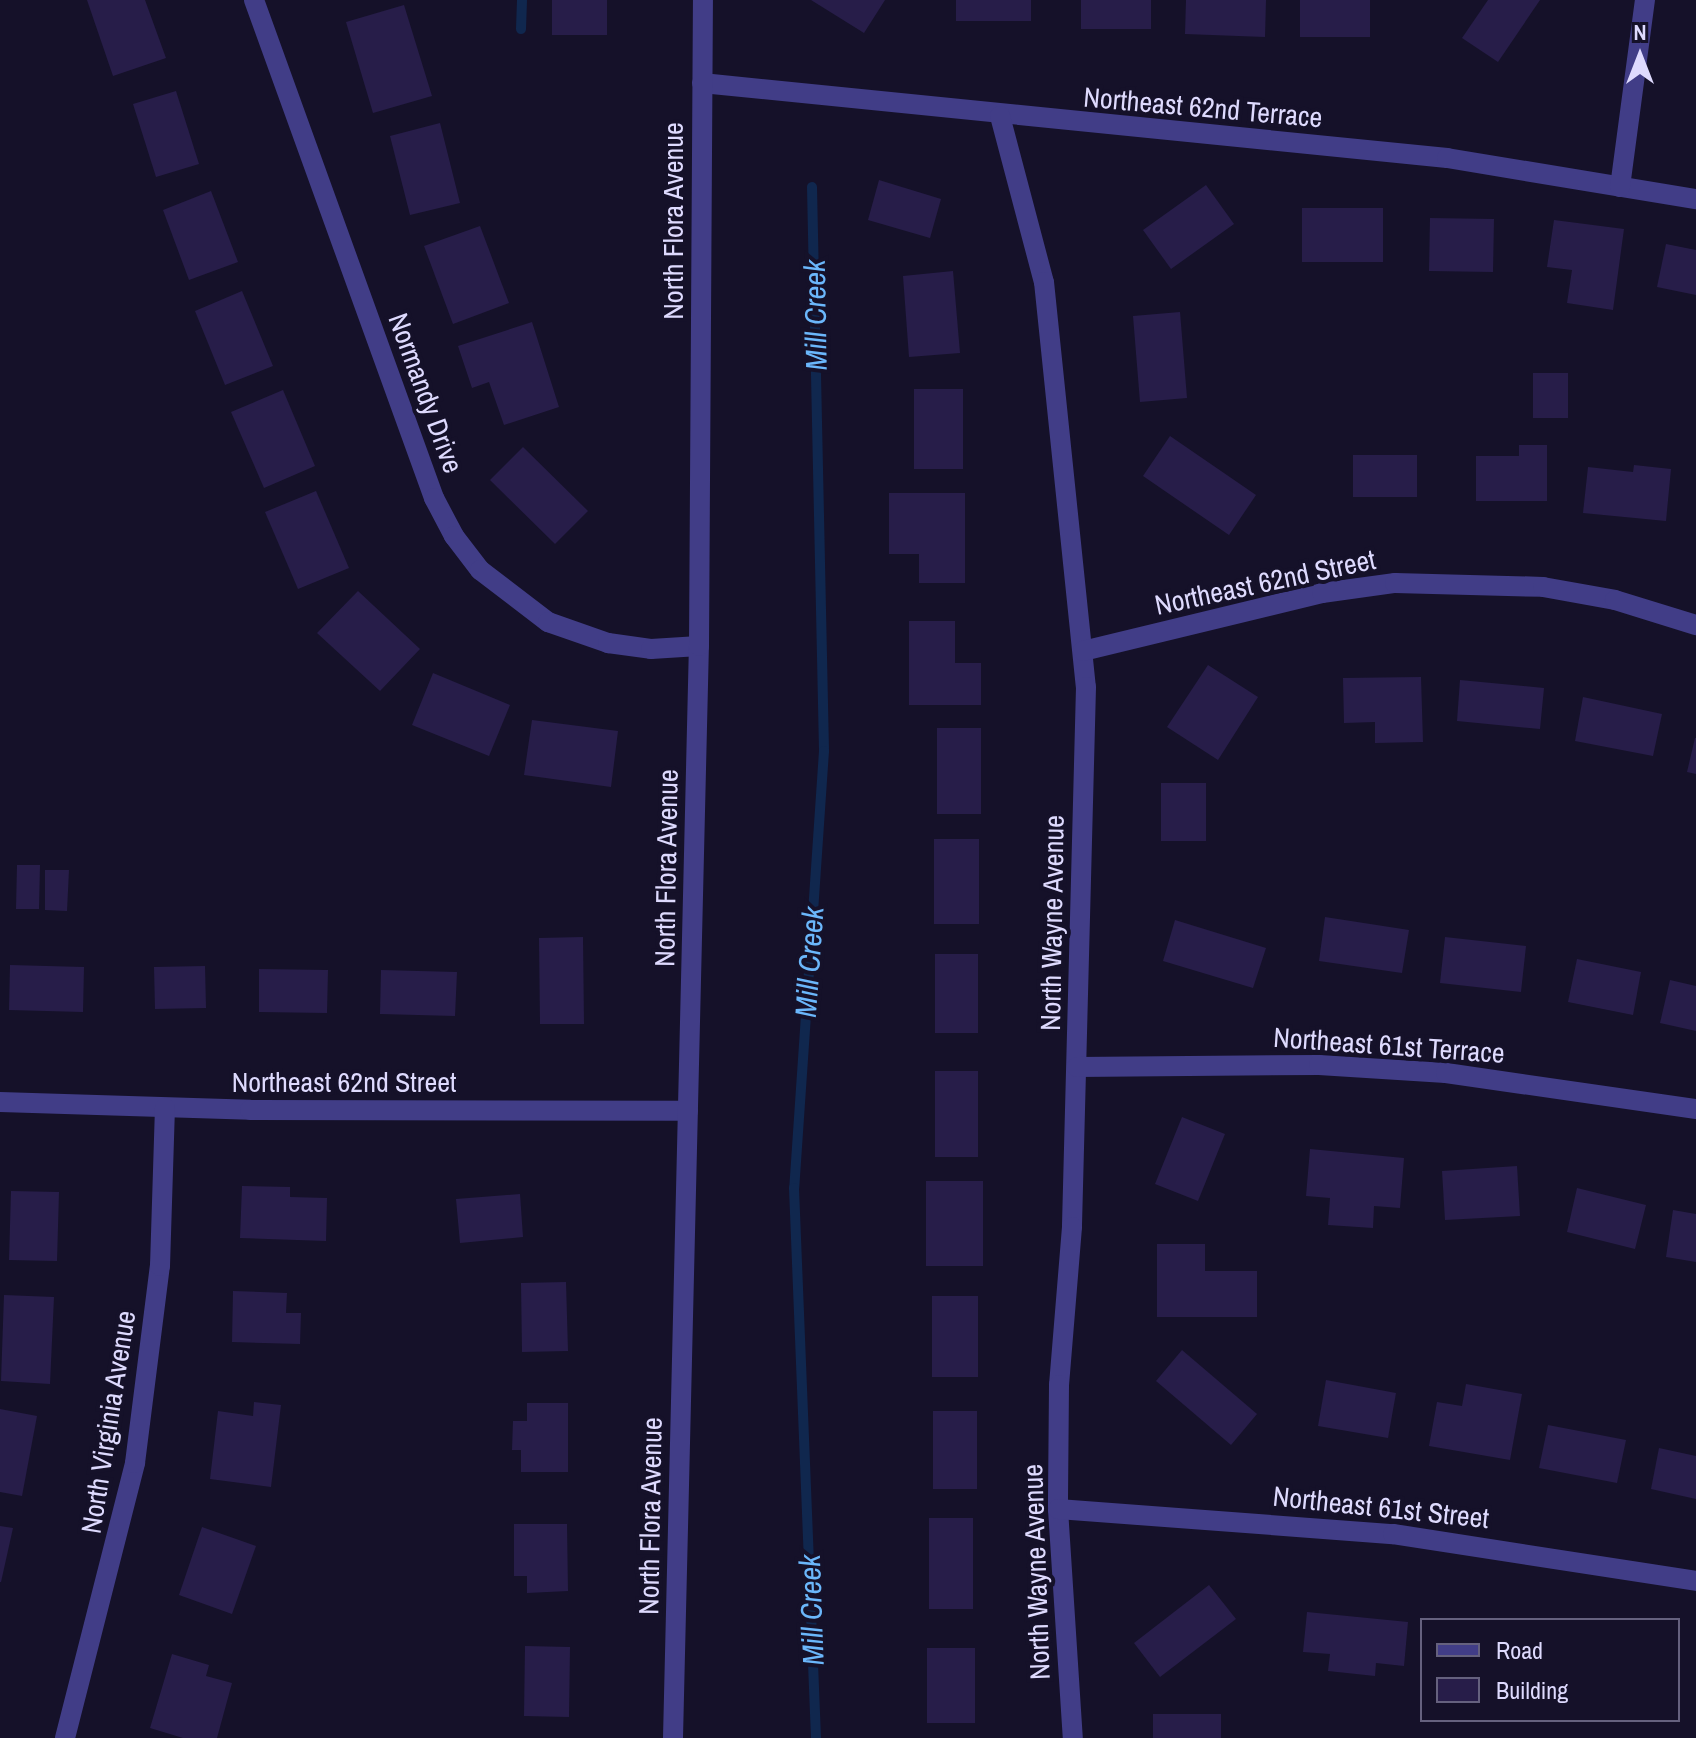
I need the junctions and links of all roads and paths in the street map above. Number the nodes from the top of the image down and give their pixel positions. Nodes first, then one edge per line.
1 (254, 0) edge
2 (703, 0) edge
3 (1645, 0) edge
4 (702, 83) junction
5 (1000, 116) junction
6 (1620, 187) junction
7 (1696, 199) edge
8 (1696, 625) edge
9 (699, 646) junction
10 (1083, 651) junction
11 (1077, 1067) junction
12 (0, 1102) edge
13 (165, 1108) junction
14 (1696, 1109) edge
15 (688, 1111) junction
16 (1058, 1509) junction
17 (1696, 1581) edge
18 (65, 1738) edge
19 (673, 1738) edge
20 (1073, 1738) edge

1 - 9 street, Normandy Drive
2 - 4 street, North Flora Avenue
3 - 6 street
4 - 5 street, Northeast 62nd Terrace
4 - 9 street, North Flora Avenue
5 - 6 street, Northeast 62nd Terrace
5 - 10 street, North Wayne Avenue
6 - 7 street, Northeast 62nd Terrace
8 - 10 street, Northeast 62nd Street
9 - 15 street, North Flora Avenue
10 - 11 street, North Wayne Avenue
11 - 14 street, Northeast 61st Terrace
11 - 16 street, North Wayne Avenue
12 - 13 street, Northeast 62nd Street
13 - 15 street, Northeast 62nd Street
13 - 18 street, North Virginia Avenue
15 - 19 street, North Flora Avenue
16 - 17 street, Northeast 61st Street
16 - 20 street, North Wayne Avenue

